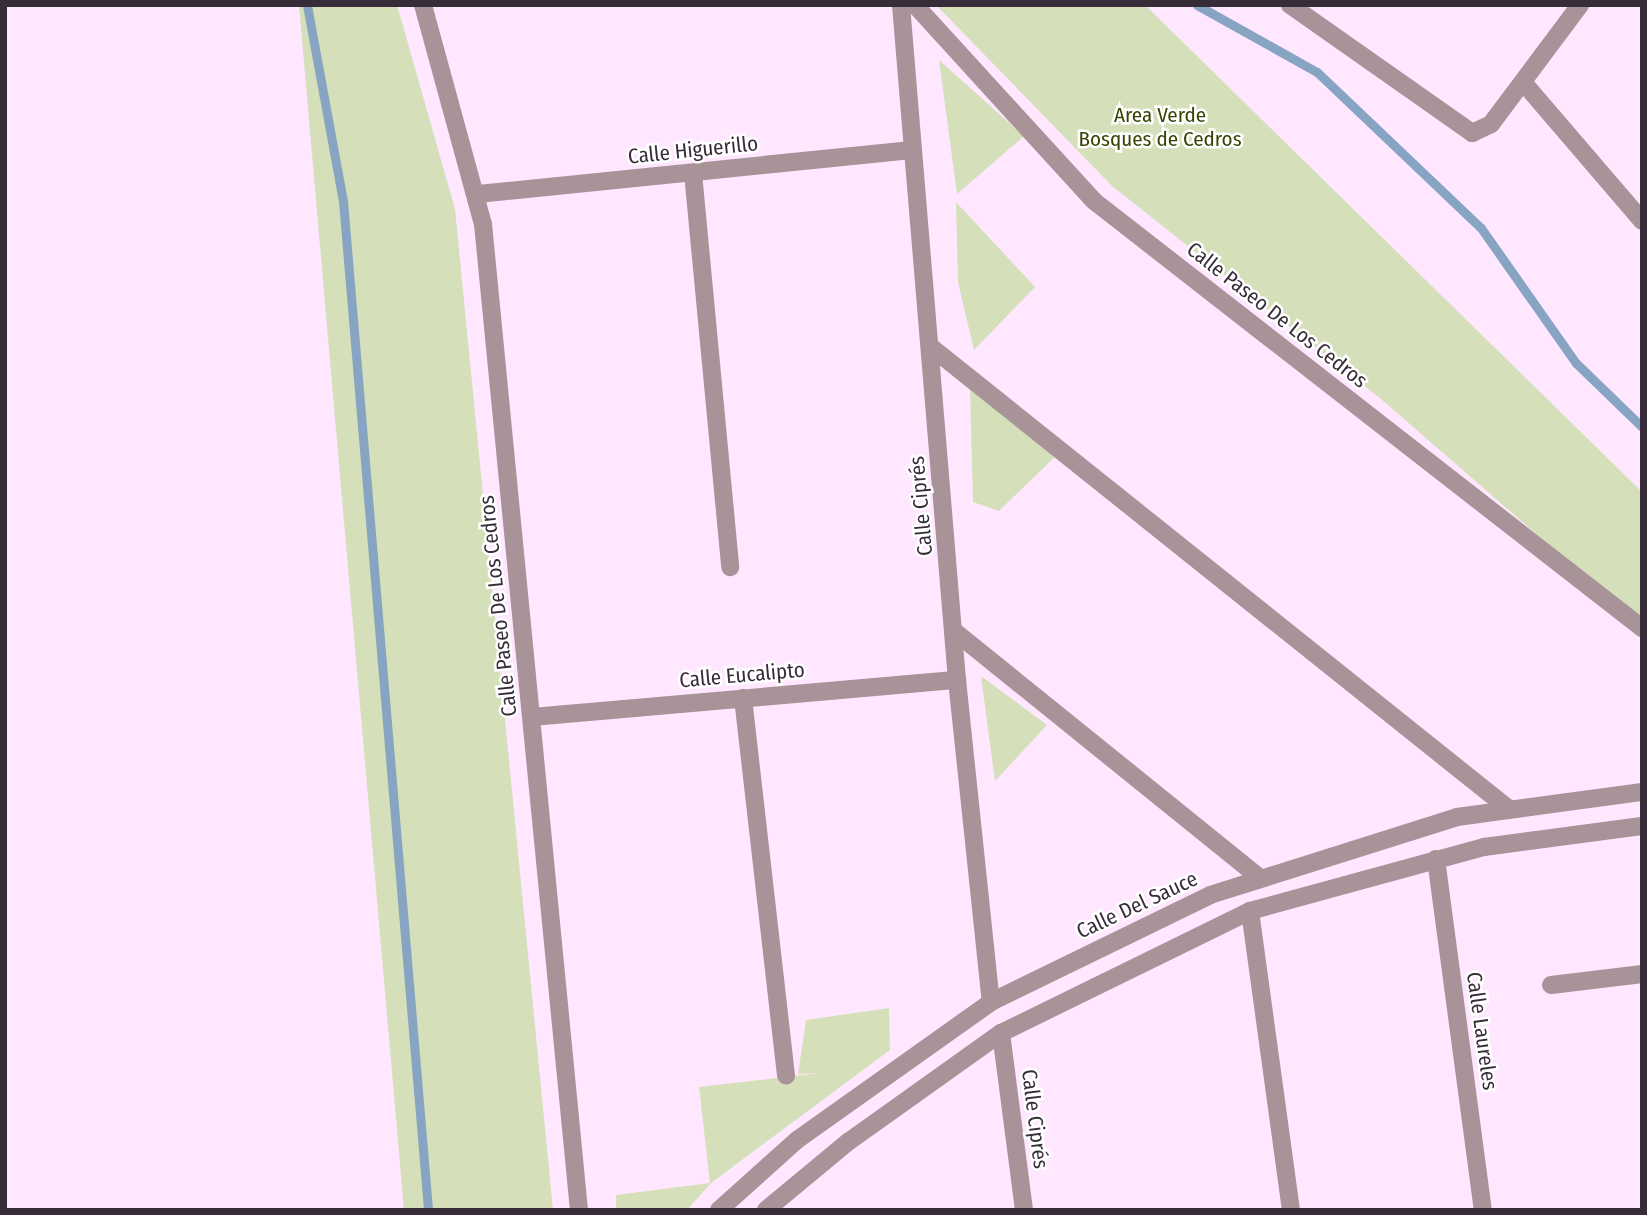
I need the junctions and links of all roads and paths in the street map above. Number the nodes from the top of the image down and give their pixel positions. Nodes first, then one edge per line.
1 (423, 5) edge
2 (901, 5) edge
3 (915, 5) edge
4 (1290, 5) edge
5 (1580, 5) edge
6 (1523, 82) junction
7 (912, 150) junction
8 (693, 173) junction
9 (478, 194) junction
10 (1642, 221) edge
11 (931, 347) junction
12 (730, 567) dead end
13 (1642, 628) edge
14 (954, 631) junction
15 (957, 680) junction
16 (743, 698) junction
17 (532, 717) junction
18 (1642, 792) edge
19 (1509, 809) junction
20 (1642, 826) edge
21 (1436, 859) junction
22 (1258, 876) junction
23 (1250, 911) junction
24 (1642, 974) edge
25 (1551, 985) dead end
26 (992, 1002) junction
27 (1001, 1033) junction
28 (786, 1076) dead end
29 (579, 1210) edge
30 (719, 1210) edge
31 (766, 1210) edge
32 (1024, 1210) edge
33 (1291, 1210) edge
34 (1483, 1210) edge

1 - 9 street, Calle Paseo De Los Cedros
2 - 7 street, Calle Ciprés
3 - 13 street, Calle Paseo De Los Cedros
4 - 6 street
5 - 6 street
6 - 10 street
7 - 8 street, Calle Higuerillo
7 - 11 street, Calle Ciprés
8 - 9 street, Calle Higuerillo
8 - 12 street
9 - 17 street, Calle Paseo De Los Cedros
11 - 14 street, Calle Ciprés
11 - 19 street
14 - 15 street, Calle Ciprés
14 - 22 street
15 - 16 street, Calle Eucalipto
15 - 26 street, Calle Ciprés
16 - 17 street, Calle Eucalipto
16 - 28 street
17 - 29 street, Calle Paseo De Los Cedros
18 - 19 street, Calle Del Sauce
19 - 22 street, Calle Del Sauce
20 - 21 street
21 - 23 street
21 - 34 street, Calle Laureles
22 - 26 street, Calle Del Sauce
23 - 27 street
23 - 33 street
24 - 25 street
26 - 30 street, Calle Del Sauce
27 - 31 street
27 - 32 street, Calle Ciprés

